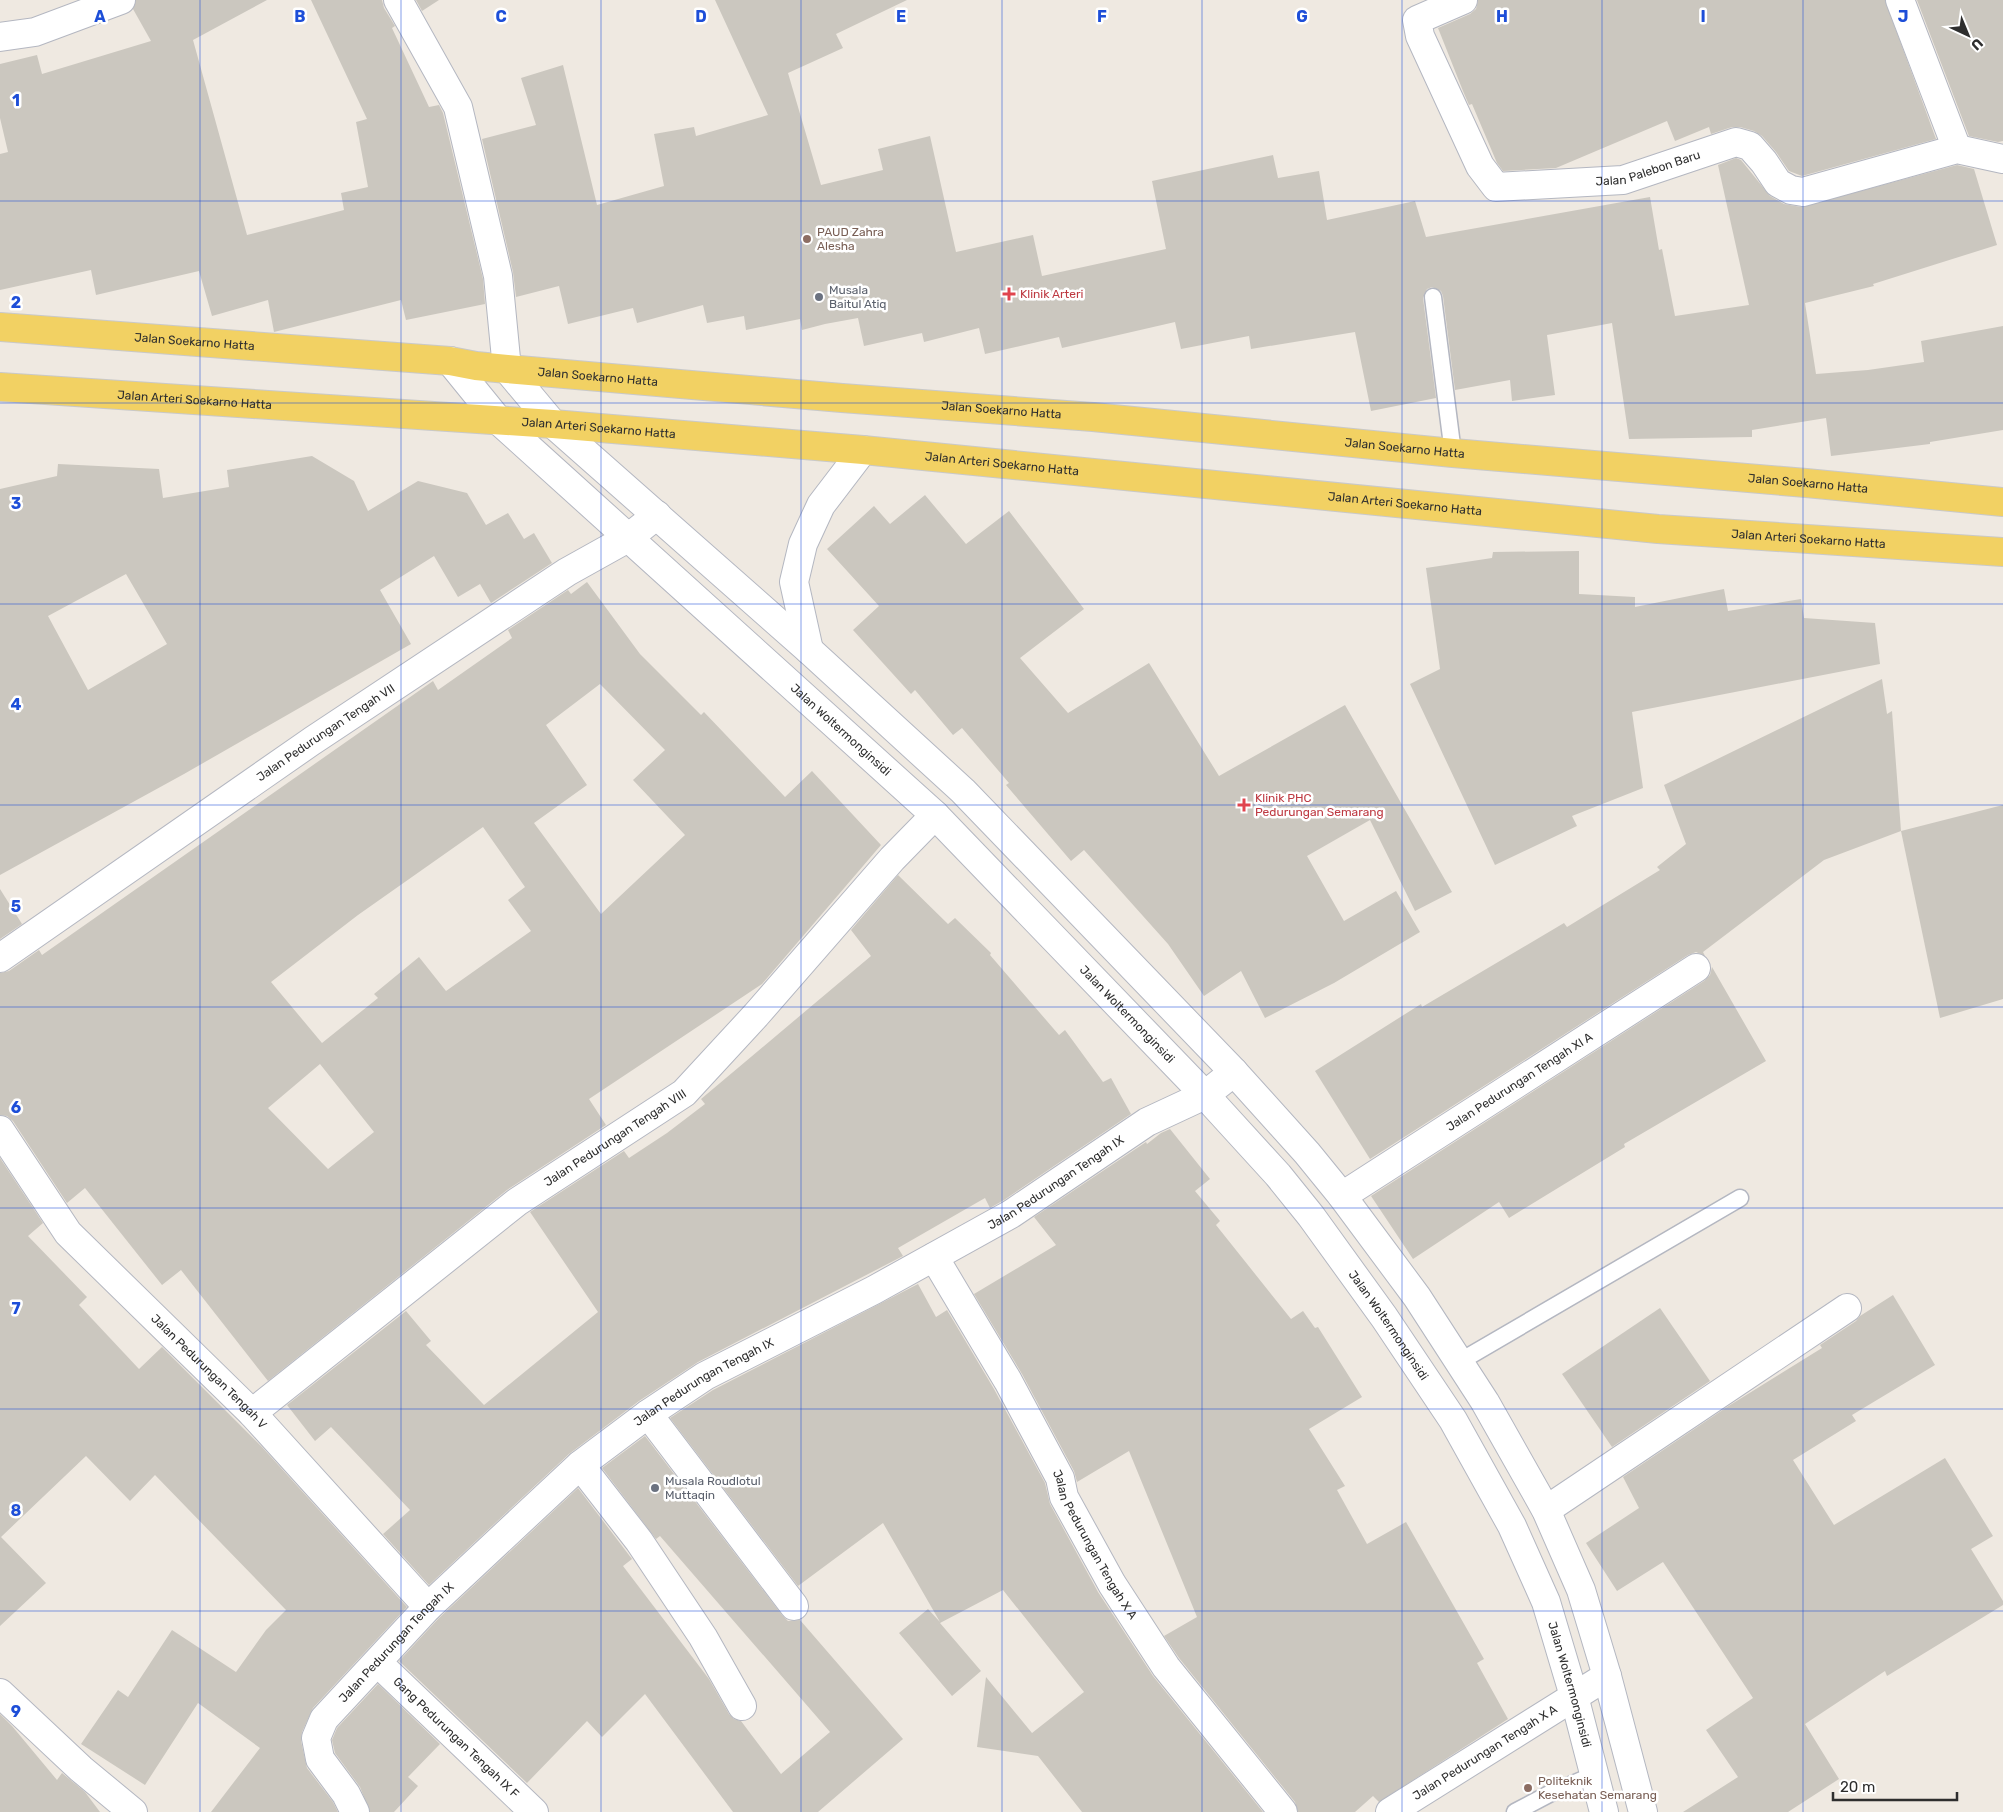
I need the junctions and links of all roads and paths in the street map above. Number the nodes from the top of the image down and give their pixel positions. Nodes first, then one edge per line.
1 (121, 0) edge
2 (398, 0) edge
3 (1463, 0) edge
4 (1900, 0) edge
5 (0, 37) edge
6 (1957, 149) junction
7 (2003, 158) edge
8 (1433, 297) dead end
9 (0, 327) edge
10 (450, 361) junction
11 (507, 369) junction
12 (0, 387) edge
13 (498, 420) junction
14 (553, 424) junction
15 (863, 450) junction
16 (1453, 453) junction
17 (2003, 502) edge
18 (657, 515) junction
19 (628, 538) junction
20 (2003, 552) edge
21 (809, 650) junction
22 (935, 815) junction
23 (0, 958) edge
24 (1696, 968) dead end
25 (1234, 1072) junction
26 (1205, 1095) junction
27 (0, 1130) edge
28 (1342, 1196) junction
29 (1740, 1198) dead end
30 (934, 1257) junction
31 (1847, 1308) dead end
32 (1459, 1362) junction
33 (252, 1413) junction
34 (648, 1414) junction
35 (580, 1465) junction
36 (1546, 1510) junction
37 (794, 1606) dead end
38 (428, 1607) junction
39 (378, 1663) junction
40 (1607, 1676) junction
41 (0, 1693) edge
42 (1574, 1696) junction
43 (742, 1706) dead end
44 (1594, 1775) junction
45 (133, 1812) edge
46 (355, 1812) edge
47 (534, 1812) edge
48 (1283, 1812) edge
49 (1390, 1812) edge
50 (1515, 1812) edge
51 (1604, 1812) edge
52 (1643, 1812) edge

1 - 5 street
2 - 11 street
3 - 6 street, Jalan Palebon Baru
4 - 6 street
6 - 7 street
8 - 16 lane
9 - 10 main road, Jalan Soekarno Hatta
10 - 11 main road, Jalan Soekarno Hatta
10 - 13 street, Jalan Woltermonginsidi
11 - 14 street
11 - 16 main road, Jalan Soekarno Hatta
12 - 13 main road, Jalan Arteri Soekarno Hatta
13 - 14 main road, Jalan Arteri Soekarno Hatta
13 - 19 street, Jalan Woltermonginsidi
14 - 15 main road, Jalan Arteri Soekarno Hatta
14 - 18 street
15 - 20 main road, Jalan Arteri Soekarno Hatta
15 - 21 street
16 - 17 main road, Jalan Soekarno Hatta
18 - 19 street, Jalan Pedurungan Tengah VII
18 - 21 street
19 - 22 street, Jalan Woltermonginsidi
19 - 23 street, Jalan Pedurungan Tengah VII
21 - 25 street
22 - 26 street, Jalan Woltermonginsidi
22 - 33 street, Jalan Pedurungan Tengah VIII
24 - 28 street, Jalan Pedurungan Tengah XI A
25 - 26 street, Jalan Pedurungan Tengah IX
25 - 28 street
26 - 30 street, Jalan Pedurungan Tengah IX
26 - 42 street, Jalan Woltermonginsidi
27 - 33 street, Jalan Pedurungan Tengah V
28 - 32 street
29 - 32 lane
30 - 34 street, Jalan Pedurungan Tengah IX
30 - 48 street, Jalan Pedurungan Tengah X A
31 - 36 street
32 - 36 street
33 - 38 street, Jalan Pedurungan Tengah V
34 - 35 street, Jalan Pedurungan Tengah IX
34 - 37 street
35 - 38 street, Jalan Pedurungan Tengah IX
35 - 43 street
36 - 40 street
38 - 39 street, Jalan Pedurungan Tengah IX
39 - 46 street, Jalan Pedurungan Tengah IX
39 - 47 street, Gang Pedurungan Tengah IX F
40 - 42 street, Jalan Pedurungan Tengah X A
40 - 52 street
41 - 45 street
42 - 44 street, Jalan Woltermonginsidi
42 - 49 street, Jalan Pedurungan Tengah X A
44 - 50 lane
44 - 51 street, Jalan Woltermonginsidi

